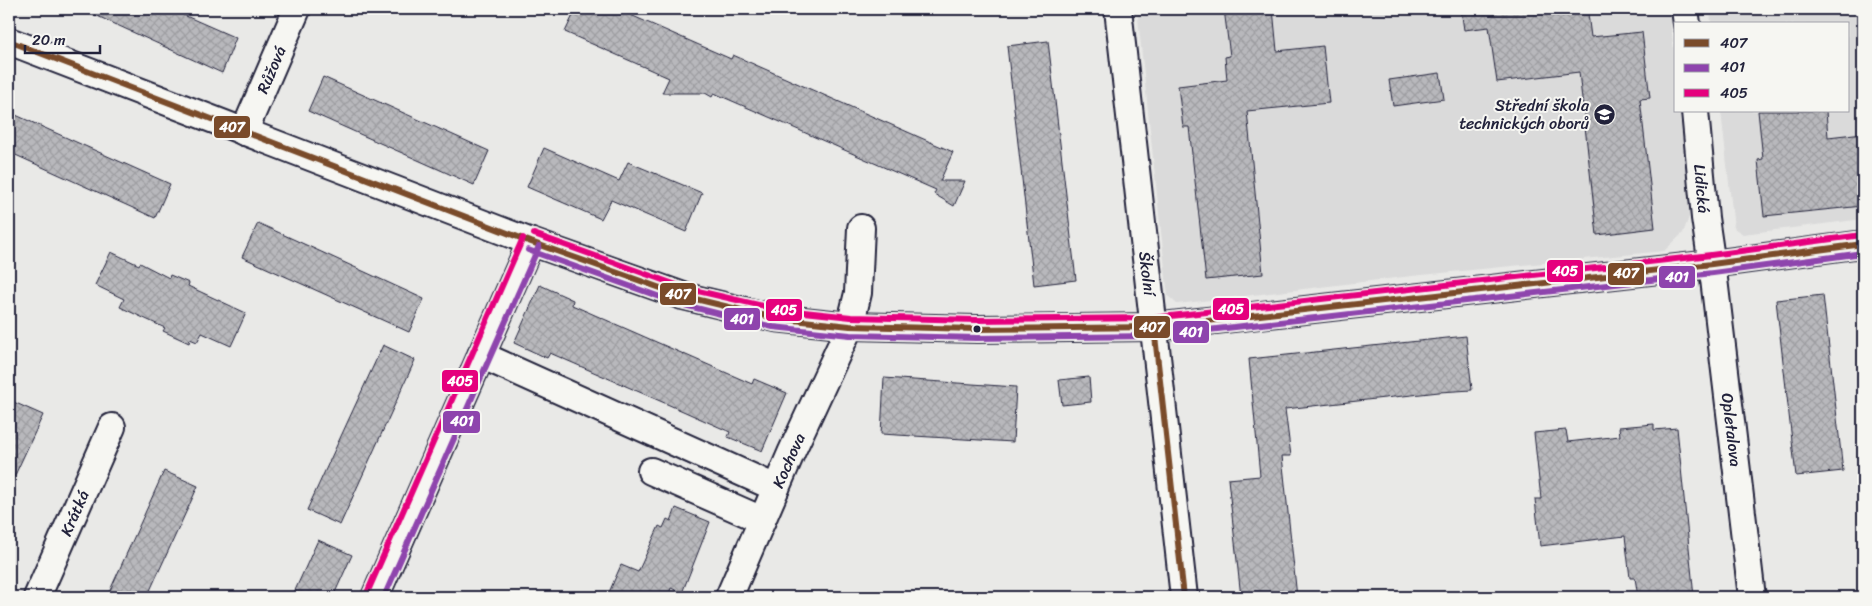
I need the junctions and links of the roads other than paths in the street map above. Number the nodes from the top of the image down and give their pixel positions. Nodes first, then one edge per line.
1 (298, 9) edge
2 (1118, 9) edge
3 (1685, 9) edge
4 (1687, 22) edge
5 (9, 41) edge
6 (1695, 112) edge
7 (244, 132) junction
8 (861, 228) dead end
9 (531, 242) junction
10 (1863, 244) edge
11 (1712, 264) junction
12 (850, 326) junction
13 (1154, 327) junction
14 (481, 355) junction
15 (112, 427) dead end
16 (651, 472) dead end
17 (776, 488) junction
18 (762, 520) junction
19 (37, 597) edge
20 (375, 597) edge
21 (728, 597) edge
22 (1184, 597) edge
23 (1752, 597) edge

1 - 7 street, Růžová
2 - 13 street, Školní
3 - 4 street
5 - 7 street
6 - 11 street, Lidická
7 - 9 street
8 - 12 street, Kochova
9 - 12 street
9 - 14 street
10 - 11 street
11 - 13 street
11 - 23 street, Opletalova
12 - 13 street
12 - 17 street, Kochova
13 - 22 street, Školní
14 - 17 street
14 - 20 street
15 - 19 street, Krátká
16 - 18 street
17 - 18 street, Kochova
18 - 21 street, Kochova

